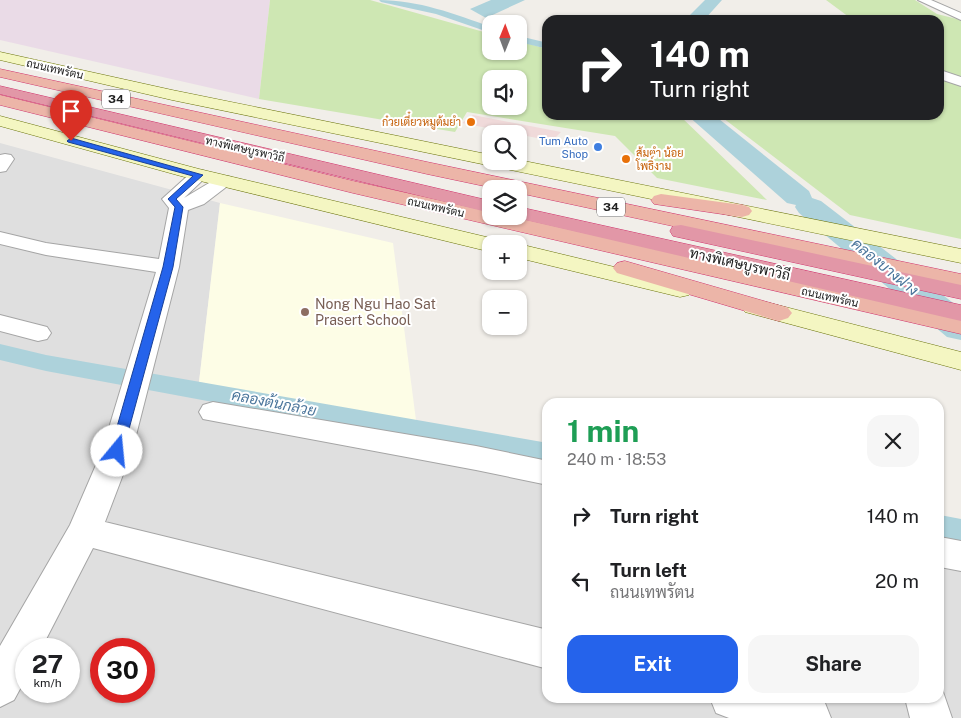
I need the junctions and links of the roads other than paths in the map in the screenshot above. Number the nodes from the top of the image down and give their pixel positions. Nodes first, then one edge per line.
1 (923, 0) edge
2 (936, 6) junction
3 (961, 13) edge
4 (961, 17) edge
5 (0, 56) edge
6 (0, 73) edge
7 (944, 76) edge
8 (0, 77) edge
9 (961, 82) edge
10 (0, 90) edge
11 (0, 100) edge
12 (0, 121) edge
13 (482, 158) edge
14 (527, 167) edge
15 (427, 168) junction
16 (199, 175) junction
17 (225, 181) junction
18 (353, 188) junction
19 (482, 188) edge
20 (527, 198) edge
21 (482, 205) edge
22 (179, 207) junction
23 (742, 211) junction
24 (527, 215) edge
25 (0, 238) edge
26 (482, 243) edge
27 (527, 253) edge
28 (961, 256) edge
29 (168, 267) junction
30 (961, 281) edge
31 (961, 292) edge
32 (779, 313) junction
33 (956, 321) edge
34 (0, 323) edge
35 (38, 333) dead end
36 (961, 360) edge
37 (213, 412) dead end
38 (542, 472) edge
39 (84, 532) junction
40 (944, 553) edge
41 (961, 556) edge
42 (542, 648) edge
43 (0, 686) edge
44 (751, 703) edge
45 (927, 703) edge
46 (810, 718) edge
47 (931, 718) edge

1 - 2 street
2 - 3 street
2 - 4 street
5 - 13 main road, ถนนเทพรัตน / 34
6 - 15 highway, ถนนเทพรัตน / 34
7 - 9 street
8 - 19 highway, ทางพิเศษบูรพาวิถี
10 - 21 highway, ทางพิเศษบูรพาวิถี
11 - 18 highway, ถนนเทพรัตน / 34
12 - 16 main road, ถนนเทพรัตน
14 - 23 main road, 34
15 - 23 highway
15 - 30 highway, ถนนเทพรัตน / 34
16 - 17 main road, ถนนเทพรัตน
16 - 22 street
17 - 22 street
17 - 26 main road, ถนนเทพรัตน
18 - 32 highway
18 - 33 highway, ถนนเทพรัตน / 34
20 - 31 highway, ทางพิเศษบูรพาวิถี
22 - 29 street
23 - 28 main road, 34
24 - 33 highway, ทางพิเศษบูรพาวิถี
25 - 29 street
27 - 32 main road
29 - 39 street
32 - 36 main road
34 - 35 street
37 - 38 street
39 - 42 street
39 - 43 street
40 - 41 street
44 - 46 street
45 - 47 street

